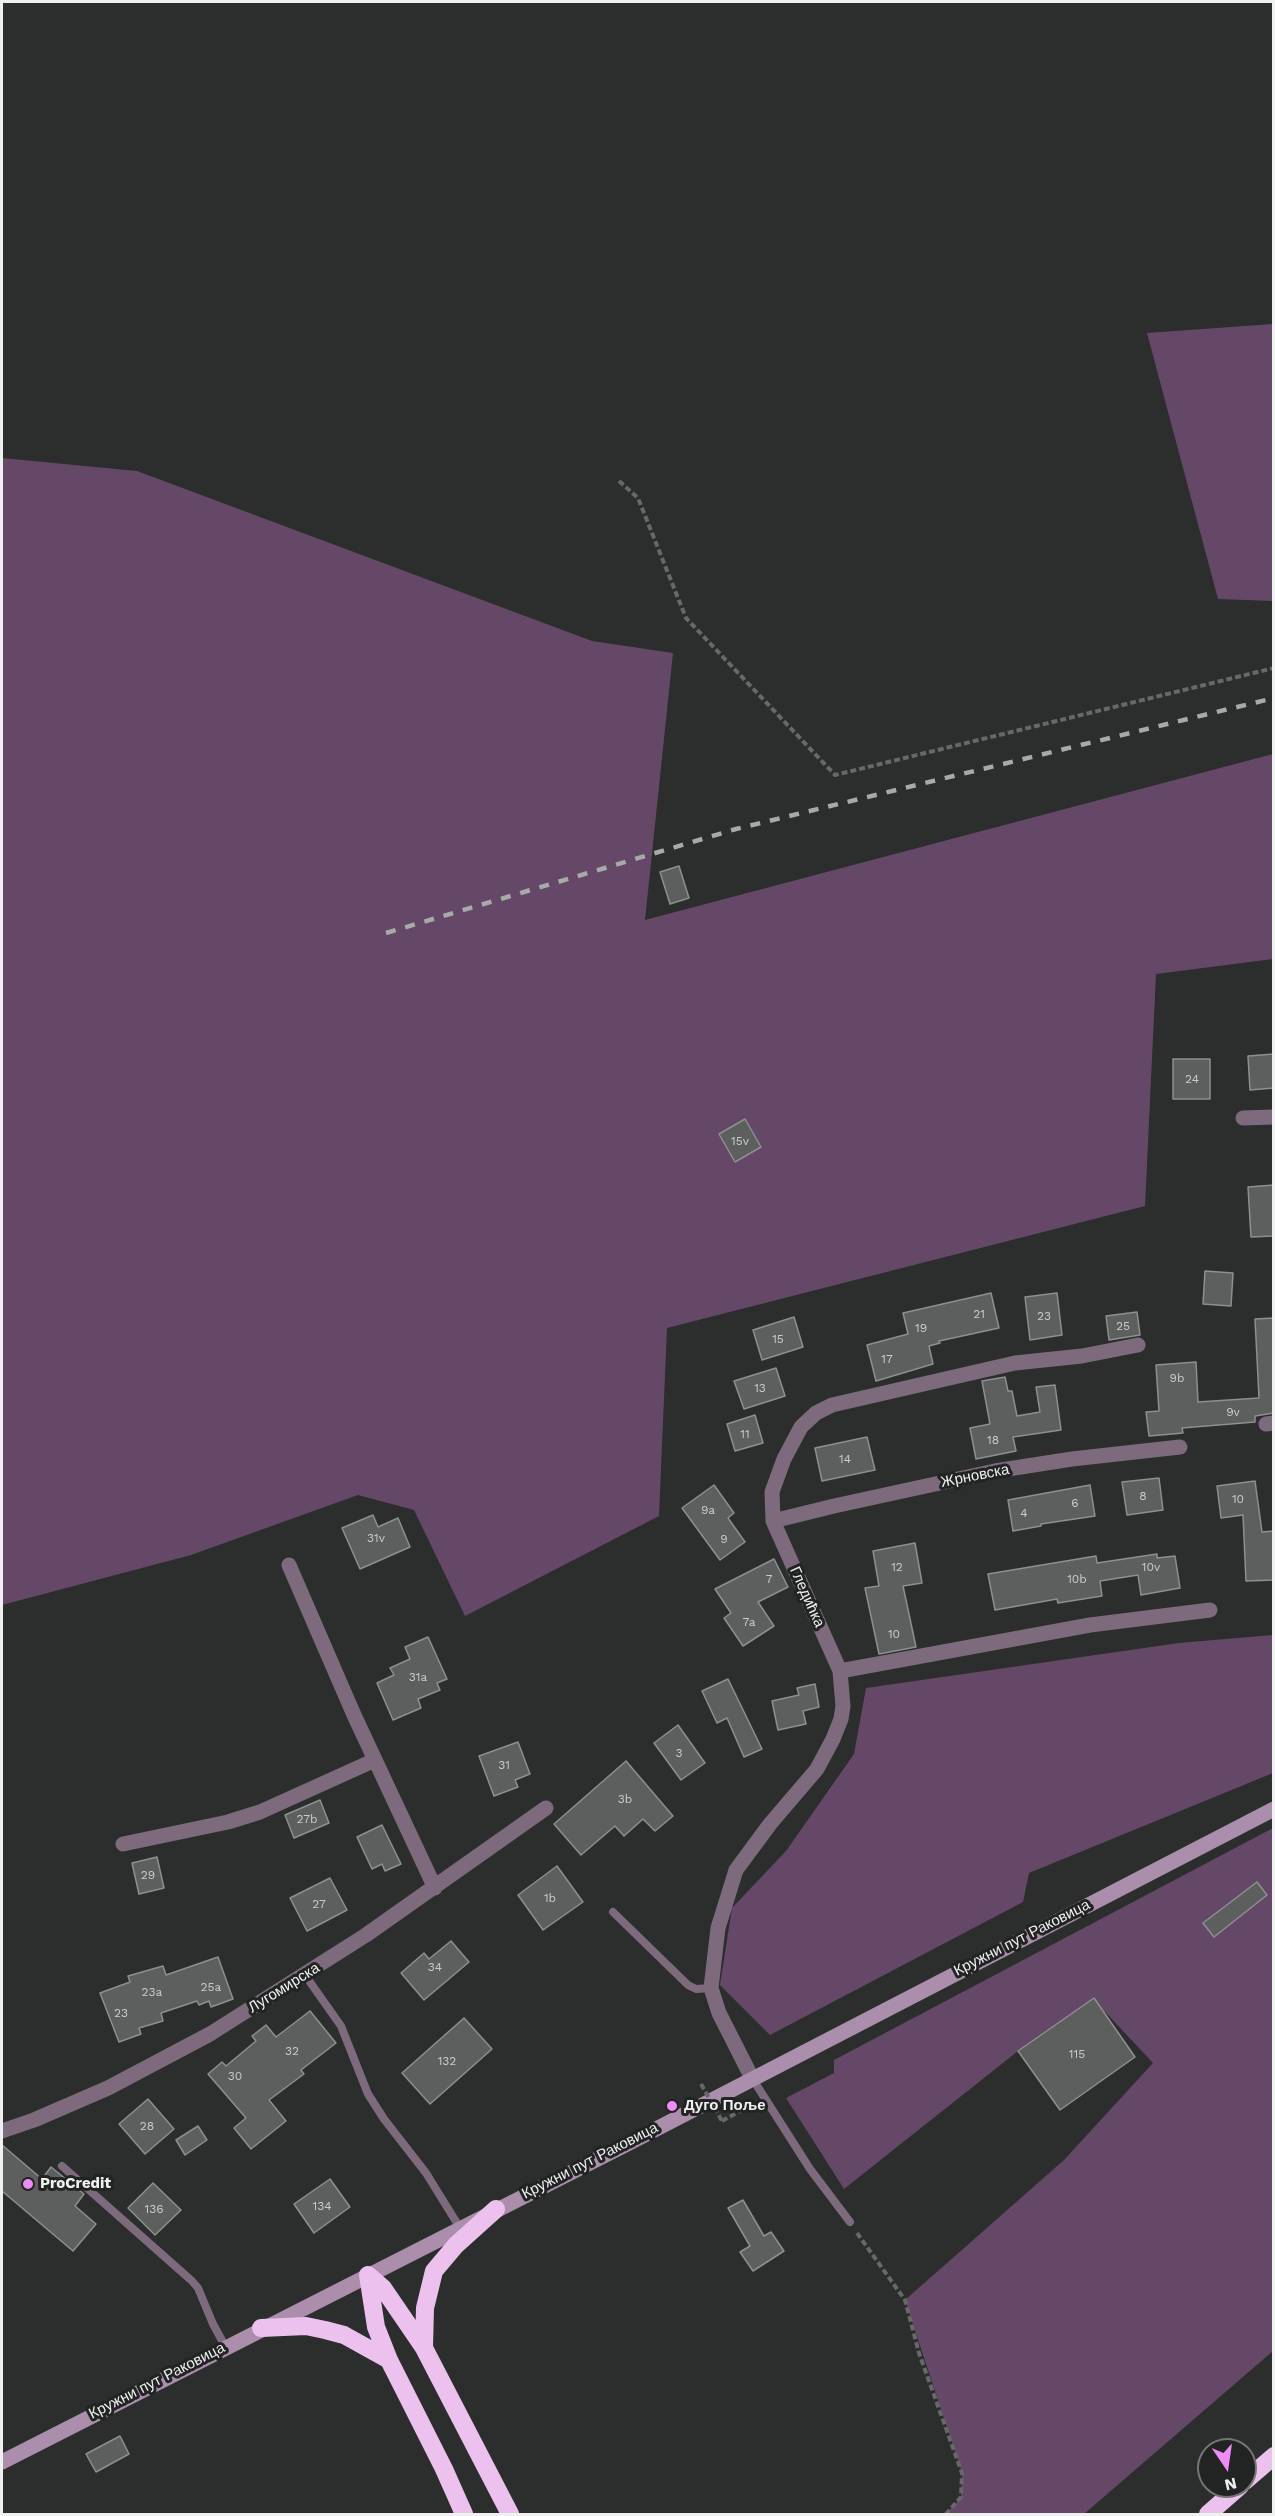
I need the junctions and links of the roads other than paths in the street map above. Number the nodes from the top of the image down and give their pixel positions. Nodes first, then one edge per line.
1 (1274, 1117) edge
2 (1243, 1118) dead end
3 (1138, 1345) dead end
4 (1180, 1447) dead end
5 (774, 1521) junction
6 (289, 1565) dead end
7 (1210, 1610) dead end
8 (840, 1671) junction
9 (375, 1760) junction
10 (546, 1808) dead end
11 (1274, 1809) edge
12 (123, 1844) dead end
13 (435, 1888) junction
14 (613, 1912) dead end
15 (305, 1976) junction
16 (711, 1988) junction
17 (752, 2078) junction
18 (2, 2131) edge
19 (62, 2166) dead end
20 (496, 2209) junction
21 (850, 2222) road end
22 (460, 2228) junction
23 (368, 2275) junction
24 (261, 2328) junction
25 (225, 2346) junction
26 (424, 2348) junction
27 (389, 2360) junction
28 (1274, 2456) edge
29 (2, 2462) edge
30 (1257, 2471) edge
31 (1226, 2498) edge
32 (464, 2514) edge
33 (510, 2514) edge
34 (1208, 2514) edge

1 - 2 street
3 - 5 street, Гледићка
4 - 5 street, Жрновска
5 - 8 street, Гледићка
6 - 9 street
7 - 8 street
8 - 16 street, Гледићка
9 - 12 street
9 - 13 street
10 - 13 street, Лугомирска
11 - 17 main road, Кружни пут Раковица
13 - 15 street, Лугомирска
14 - 16 lane
15 - 18 street, Лугомирска
15 - 22 lane
16 - 17 street, Гледићка
17 - 20 main road, Кружни пут Раковица
17 - 21 lane
19 - 25 lane
20 - 22 main road, Кружни пут Раковица
20 - 26 highway
22 - 23 main road, Кружни пут Раковица
23 - 24 main road, Кружни пут Раковица
23 - 26 highway
23 - 27 highway
24 - 25 main road, Кружни пут Раковица
24 - 27 highway
25 - 29 main road, Кружни пут Раковица
26 - 33 highway
27 - 32 highway
28 - 30 highway
31 - 34 highway

